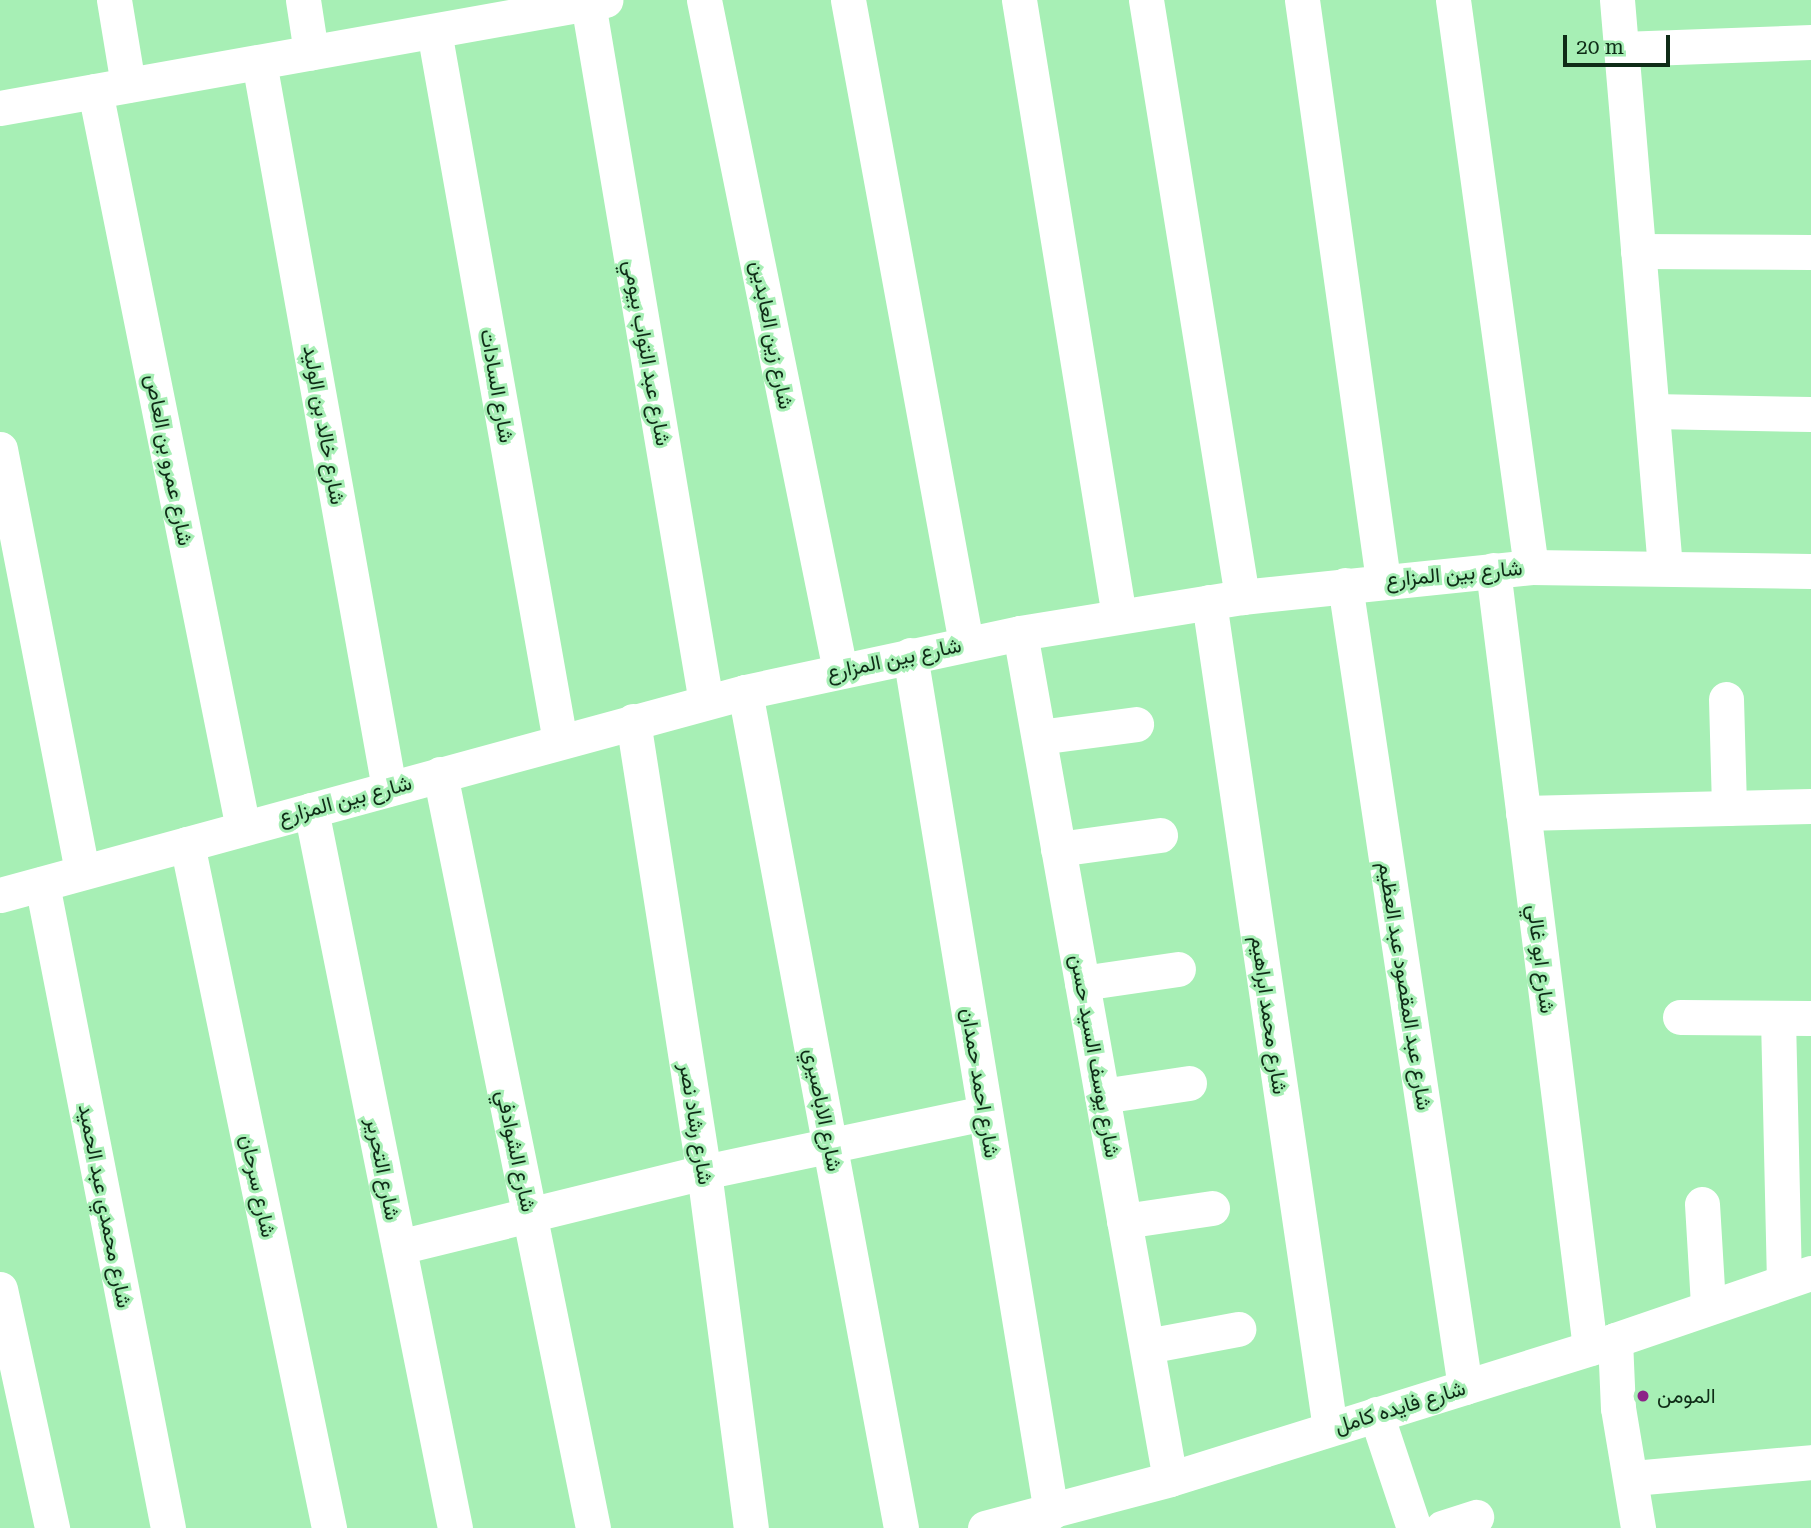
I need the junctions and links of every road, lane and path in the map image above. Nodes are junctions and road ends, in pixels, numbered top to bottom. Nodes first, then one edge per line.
1 (114, 0) edge
2 (303, 0) edge
3 (704, 0) edge
4 (848, 0) edge
5 (1019, 0) edge
6 (1146, 0) edge
7 (1302, 0) edge
8 (1453, 0) edge
9 (1617, 0) edge
10 (596, 1) edge
11 (483, 11) edge
12 (434, 31) junction
13 (1811, 42) edge
14 (1621, 50) junction
15 (311, 52) junction
16 (259, 62) junction
17 (111, 88) junction
18 (0, 108) edge
19 (1638, 251) junction
20 (1811, 253) edge
21 (1652, 411) junction
22 (1811, 414) edge
23 (0, 449) edge
24 (1531, 567) junction
25 (1665, 568) junction
26 (1493, 570) junction
27 (1811, 571) edge
28 (1383, 580) junction
29 (1345, 584) junction
30 (1226, 600) junction
31 (1119, 616) junction
32 (1020, 633) junction
33 (967, 643) junction
34 (910, 655) junction
35 (840, 670) junction
36 (744, 692) junction
37 (1726, 699) dead end
38 (706, 702) junction
39 (633, 721) junction
40 (1136, 724) dead end
41 (1039, 737) junction
42 (560, 741) junction
43 (440, 774) junction
44 (389, 788) junction
45 (1811, 806) edge
46 (1729, 808) junction
47 (311, 810) junction
48 (1523, 813) junction
49 (243, 828) junction
50 (1160, 835) dead end
51 (187, 844) junction
52 (1059, 849) junction
53 (82, 872) junction
54 (42, 884) junction
55 (0, 895) edge
56 (1178, 969) dead end
57 (1082, 983) junction
58 (1680, 1017) dead end
59 (1795, 1018) edge
60 (1189, 1083) dead end
61 (1102, 1096) junction
62 (985, 1113) junction
63 (830, 1148) junction
64 (704, 1172) junction
65 (1702, 1204) dead end
66 (1212, 1208) dead end
67 (530, 1217) junction
68 (1124, 1221) junction
69 (399, 1247) junction
70 (1798, 1277) edge
71 (0, 1289) edge
72 (1708, 1306) junction
73 (1238, 1329) dead end
74 (1603, 1344) junction
75 (1147, 1346) junction
76 (1465, 1387) junction
77 (1376, 1414) junction
78 (1329, 1428) junction
79 (1811, 1462) edge
80 (1633, 1478) junction
81 (1170, 1479) junction
82 (1051, 1512) junction
83 (1104, 1514) edge
84 (1476, 1517) dead end
85 (1418, 1527) edge
86 (52, 1528) edge
87 (168, 1528) edge
88 (329, 1528) edge
89 (455, 1528) edge
90 (593, 1528) edge
91 (751, 1528) edge
92 (901, 1528) edge
93 (985, 1528) edge
94 (1638, 1528) edge

1 - 17 street, شارع عمرو بن العاص
2 - 15 street
3 - 35 street, شارع زين العابدين
4 - 33 street
5 - 31 street
6 - 30 street, شارع محمد ابراهيم
7 - 28 street
8 - 24 street
9 - 14 street
10 - 11 street
10 - 38 street, شارع عبد التواب بيومي
11 - 12 street
12 - 15 street
12 - 42 street, شارع السادات
13 - 14 street
14 - 19 street
15 - 16 street
16 - 17 street
16 - 44 street, شارع خالد بن الوليد
17 - 18 street
17 - 49 street, شارع عمرو بن العاص
19 - 20 street
19 - 21 street
21 - 22 street
21 - 25 street
23 - 53 street
24 - 25 street, شارع بين المزارع
24 - 26 street, شارع بين المزارع
25 - 27 street, شارع بين المزارع
26 - 28 street, شارع بين المزارع
26 - 48 street, شارع ابو غالي
28 - 29 street, شارع بين المزارع
29 - 30 street, شارع بين المزارع
29 - 76 street, شارع عبد المقصود عبد العظيم
30 - 31 street, شارع بين المزارع
30 - 78 street, شارع محمد ابراهيم
31 - 32 street, شارع بين المزارع
32 - 33 street, شارع بين المزارع
32 - 41 street, شارع يوسف السيد حسن
33 - 34 street, شارع بين المزارع
34 - 35 street, شارع بين المزارع
34 - 62 street, شارع احمد حمدان
35 - 36 street, شارع بين المزارع
36 - 38 street, شارع بين المزارع
36 - 63 street, شارع الاباصيري
37 - 46 street
38 - 39 street, شارع بين المزارع
39 - 42 street, شارع بين المزارع
39 - 64 street, شارع رشاد نصر
40 - 41 street
41 - 52 street, شارع يوسف السيد حسن
42 - 43 street, شارع بين المزارع
43 - 44 street, شارع بين المزارع
43 - 67 street, شارع الشوادفي
44 - 47 street, شارع بين المزارع
45 - 46 street
46 - 48 street
47 - 49 street, شارع بين المزارع
47 - 69 street, شارع التحرير
48 - 74 street, شارع ابو غالي
49 - 51 street, شارع بين المزارع
50 - 52 street
51 - 53 street, شارع بين المزارع
51 - 88 street, شارع سرحان
52 - 57 street, شارع يوسف السيد حسن
53 - 54 street, شارع بين المزارع
54 - 55 street, شارع بين المزارع
54 - 87 street, شارع محمدي عبد الحميد
56 - 57 street
57 - 61 street, شارع يوسف السيد حسن
58 - 59 street
59 - 70 street
60 - 61 street
61 - 68 street, شارع يوسف السيد حسن
62 - 63 street
62 - 82 street, شارع احمد حمدان
63 - 64 street
63 - 92 street, شارع الاباصيري
64 - 67 street
64 - 91 street, شارع رشاد نصر
65 - 72 street
66 - 68 street
67 - 69 street
67 - 90 street, شارع الشوادفي
68 - 75 street, شارع يوسف السيد حسن
69 - 89 street, شارع التحرير
70 - 72 street, شارع فايده كامل
71 - 86 street
72 - 74 street, شارع فايده كامل
73 - 75 street
74 - 76 street, شارع فايده كامل
74 - 80 street, شارع ابو غالي
75 - 81 street, شارع يوسف السيد حسن
76 - 77 street, شارع فايده كامل
77 - 78 street, شارع فايده كامل
77 - 85 street
78 - 81 street, شارع فايده كامل
79 - 80 street
80 - 94 street, شارع ابو غالي
81 - 83 street, شارع فايده كامل
82 - 83 street, شارع فايده كامل
82 - 93 street, شارع فايده كامل
84 - 85 street

